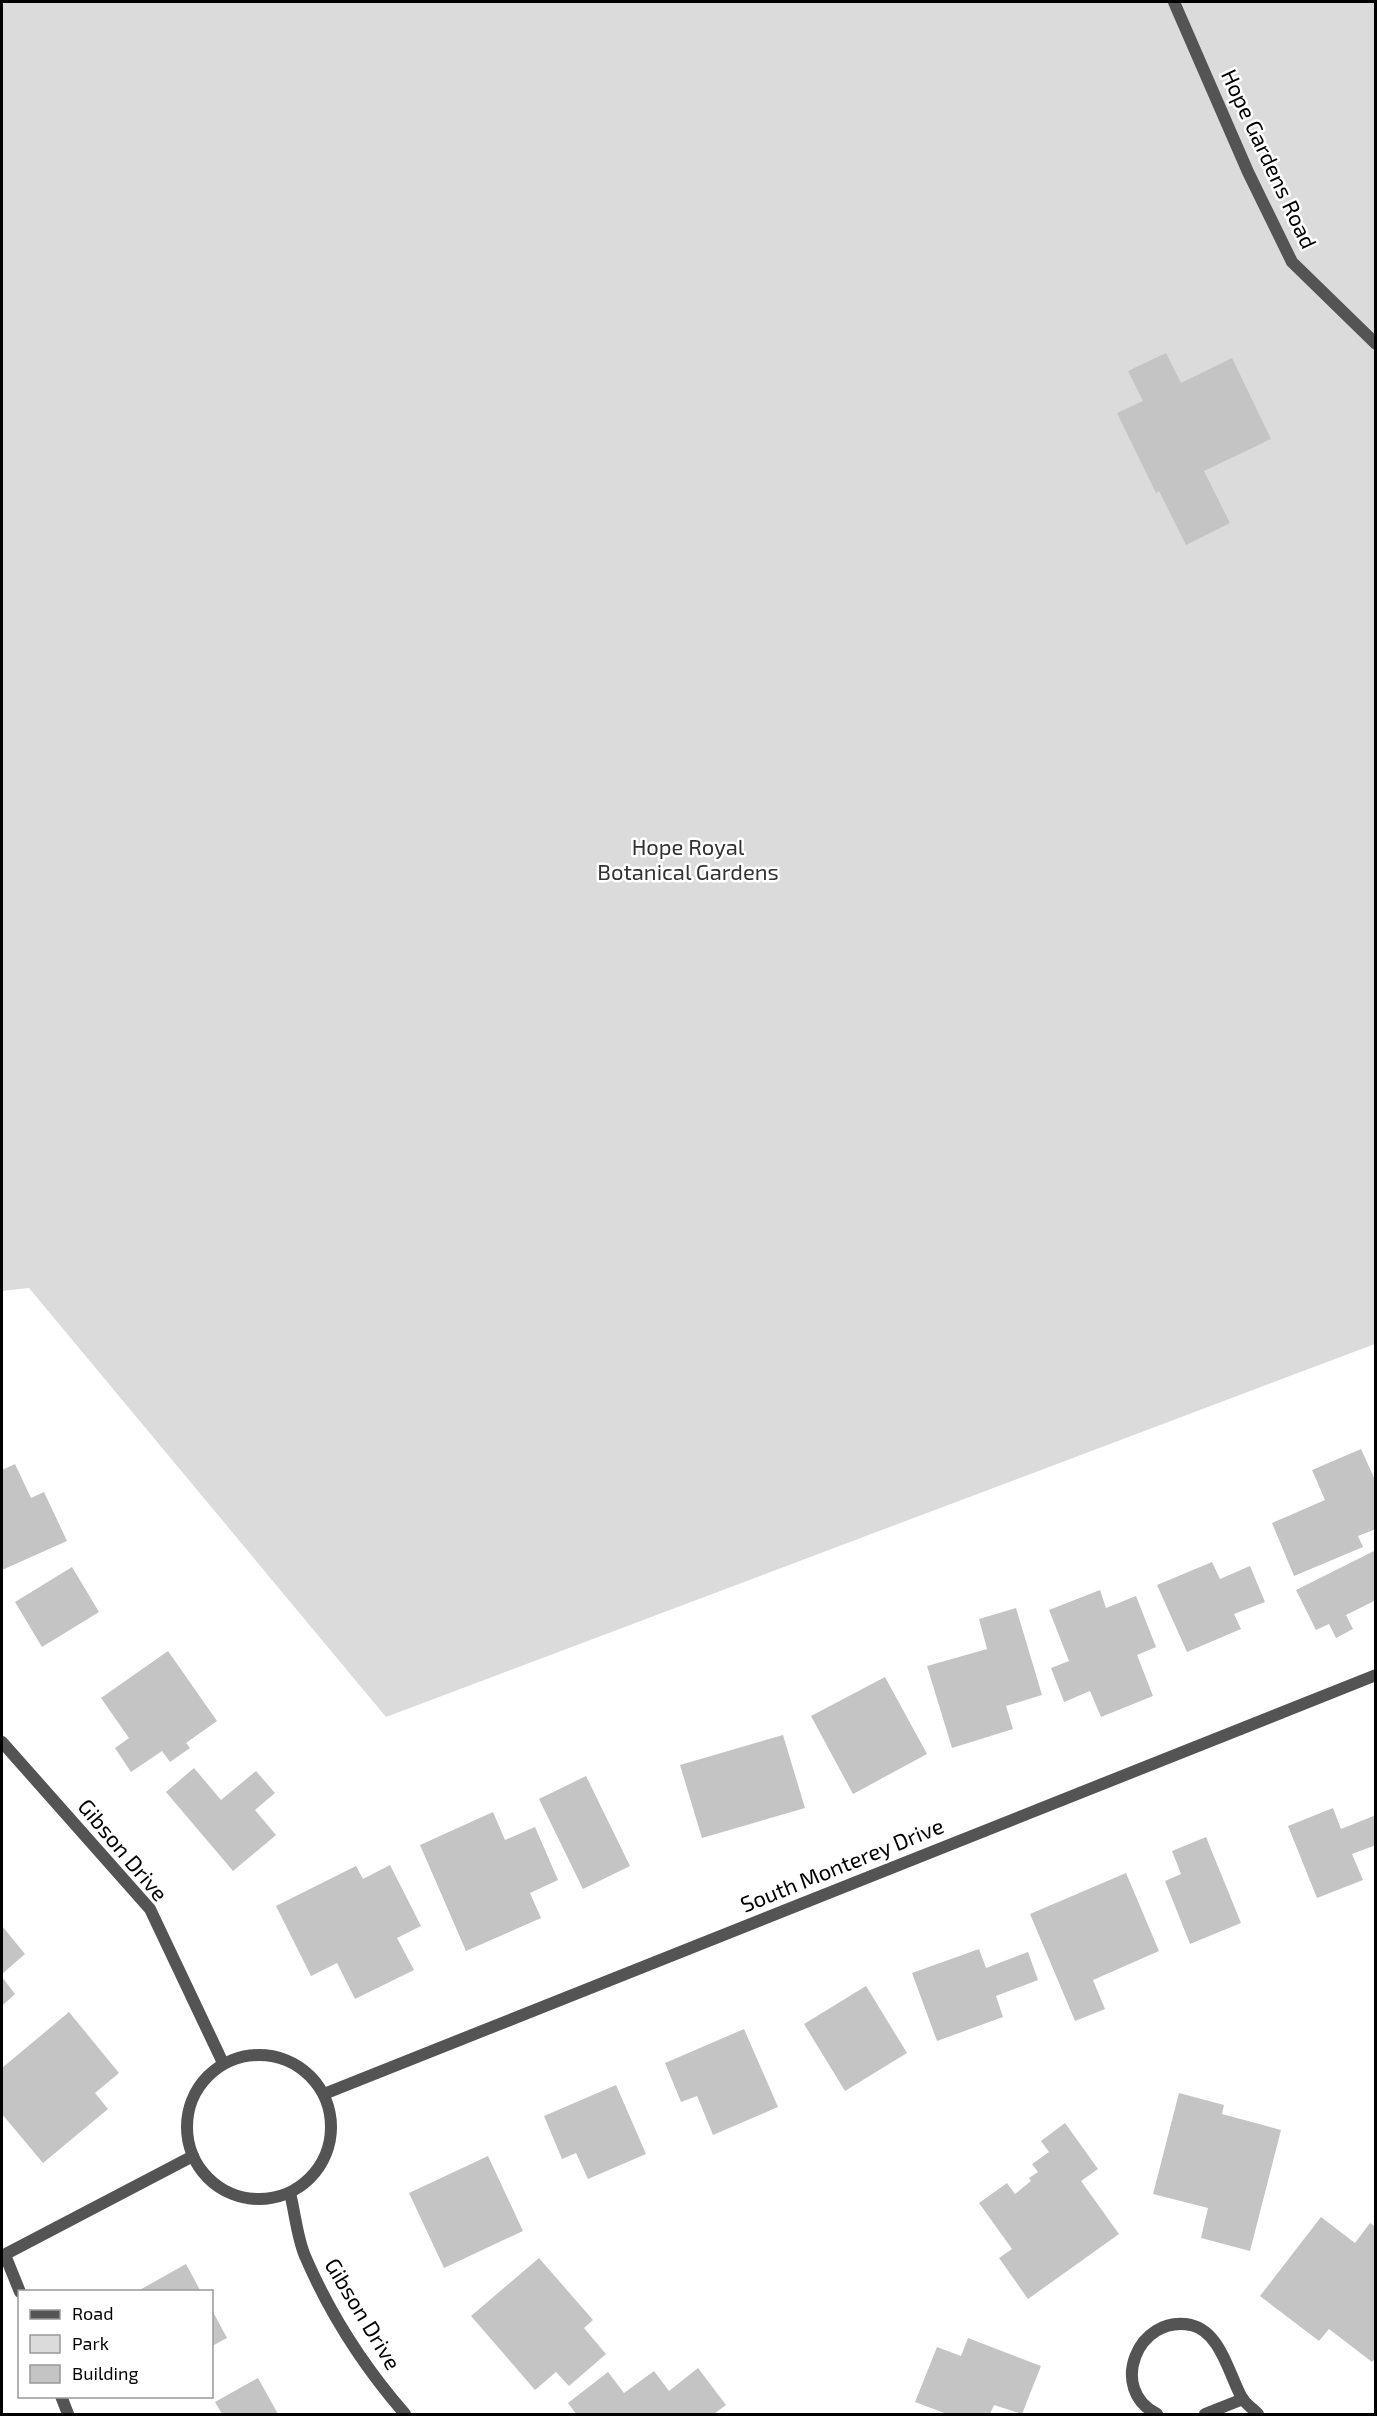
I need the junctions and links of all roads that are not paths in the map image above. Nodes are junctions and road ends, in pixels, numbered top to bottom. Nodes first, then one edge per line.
1 (1174, 2) edge
2 (1376, 344) edge
3 (1376, 1675) edge
4 (2, 1742) edge
5 (223, 2063) junction
6 (324, 2094) junction
7 (193, 2156) junction
8 (290, 2193) junction
9 (3, 2256) edge
10 (19, 2290) edge
11 (61, 2398) edge
12 (1243, 2399) junction
13 (68, 2415) edge
14 (405, 2415) edge
15 (1157, 2415) edge
16 (1205, 2415) edge
17 (1258, 2415) edge

1 - 2 street, Hope Gardens Road
3 - 6 street, South Monterey Drive
4 - 5 street, Gibson Drive
5 - 6 street
5 - 7 street
6 - 8 street
7 - 8 street
7 - 9 street
8 - 14 street, Gibson Drive
9 - 10 street
11 - 13 street
12 - 15 street
12 - 16 street
12 - 17 street

